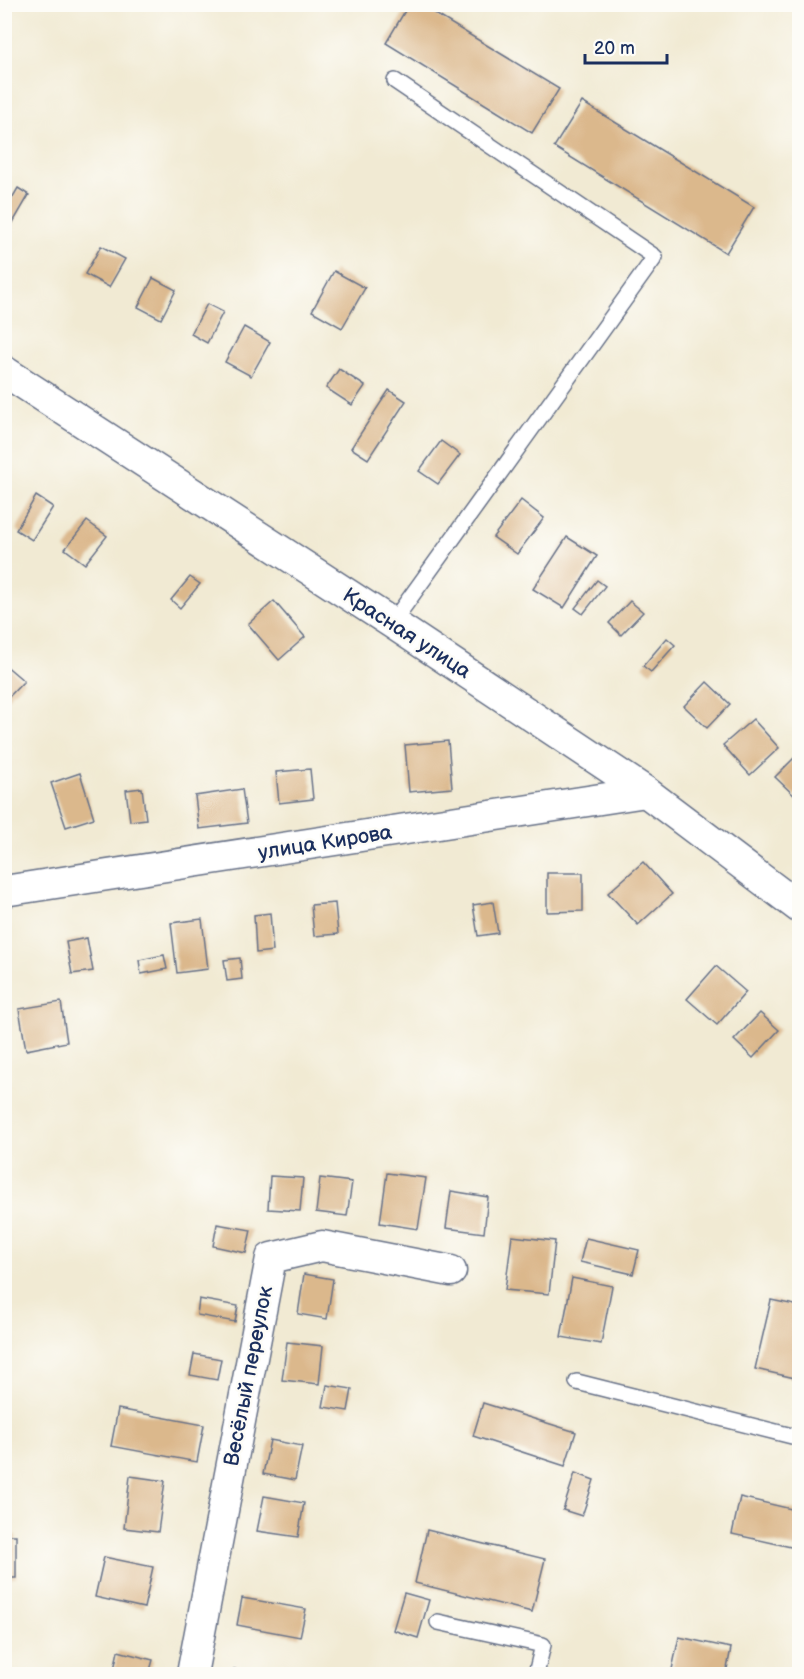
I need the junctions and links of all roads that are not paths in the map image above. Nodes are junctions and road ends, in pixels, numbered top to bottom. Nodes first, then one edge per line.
1 (395, 81) dead end
2 (4, 371) edge
3 (392, 623) junction
4 (646, 792) junction
5 (4, 891) edge
6 (800, 908) edge
7 (451, 1271) dead end
8 (577, 1382) dead end
9 (800, 1438) edge
10 (438, 1622) dead end
11 (192, 1674) edge
12 (536, 1674) edge

1 - 3 lane
2 - 3 street, Красная улица
3 - 4 street, Красная улица
4 - 5 street, улица Кирова
4 - 6 street, Красная улица
7 - 11 street, Весёлый переулок
8 - 9 lane
10 - 12 lane

